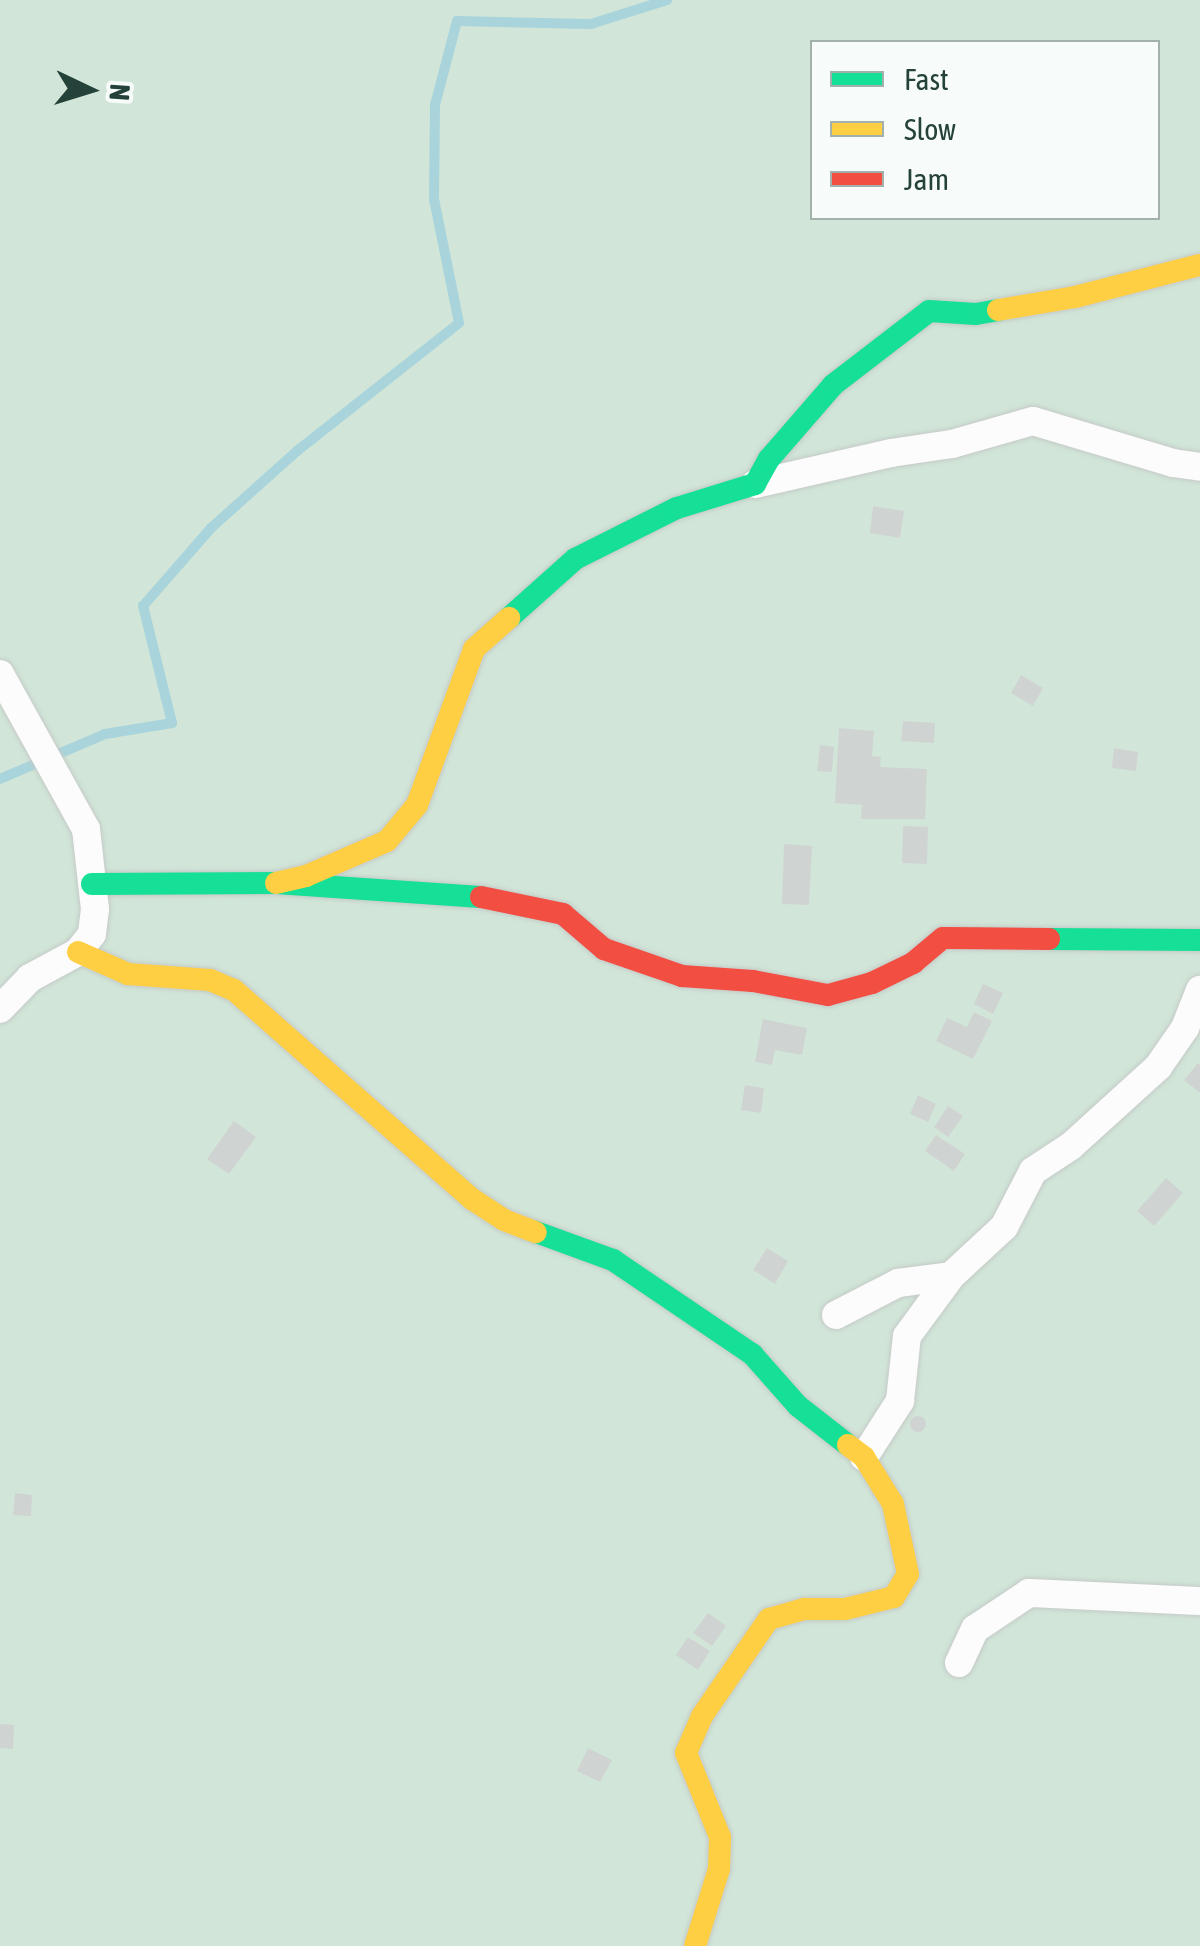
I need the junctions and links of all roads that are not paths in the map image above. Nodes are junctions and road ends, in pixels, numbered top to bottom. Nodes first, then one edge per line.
1 (1200, 264) edge
2 (1200, 467) edge
3 (755, 484) junction
4 (0, 674) edge
5 (276, 882) junction
6 (92, 884) junction
7 (1200, 940) edge
8 (78, 952) junction
9 (1200, 990) edge
10 (0, 1010) edge
11 (951, 1276) junction
12 (836, 1315) dead end
13 (864, 1457) junction
14 (1200, 1601) edge
15 (959, 1663) dead end
16 (695, 1946) edge

1 - 3 street
2 - 3 street
3 - 5 street
4 - 6 street
5 - 6 street
5 - 7 street
6 - 8 street
8 - 10 street
8 - 13 street
9 - 11 street
11 - 12 street
11 - 13 street
13 - 16 street
14 - 15 street

